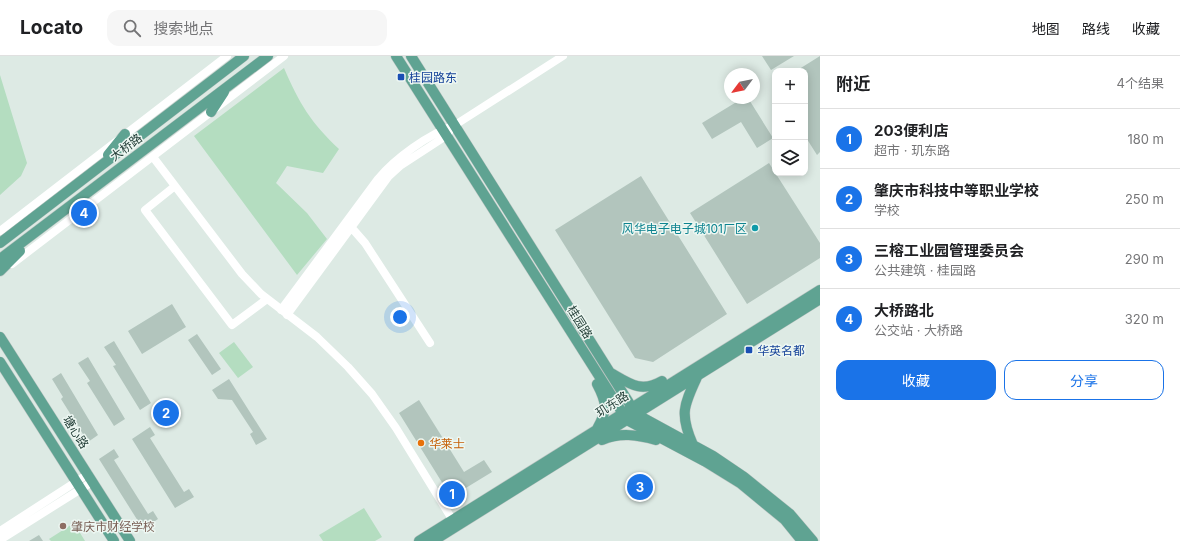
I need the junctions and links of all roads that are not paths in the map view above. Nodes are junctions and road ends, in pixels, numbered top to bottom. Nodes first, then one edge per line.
1 (227, 56) edge
2 (244, 56) edge
3 (268, 56) edge
4 (284, 56) edge
5 (396, 56) edge
6 (411, 56) edge
7 (563, 56) edge
8 (228, 86) junction
9 (211, 112) junction
10 (454, 125) junction
11 (444, 133) junction
12 (125, 134) junction
13 (153, 157) junction
14 (99, 167) junction
15 (175, 186) junction
16 (44, 226) junction
17 (351, 227) junction
18 (0, 230) edge
19 (0, 243) edge
20 (0, 259) edge
21 (0, 272) edge
22 (820, 290) edge
23 (267, 299) junction
24 (820, 299) edge
25 (284, 313) junction
26 (0, 337) edge
27 (430, 343) dead end
28 (588, 360) junction
29 (0, 362) edge
30 (609, 372) junction
31 (694, 373) junction
32 (629, 413) junction
33 (596, 430) junction
34 (672, 444) junction
35 (587, 445) junction
36 (693, 445) junction
37 (90, 478) junction
38 (79, 485) junction
39 (455, 523) junction
40 (0, 530) edge
41 (0, 540) edge
42 (114, 541) edge
43 (130, 541) edge
44 (419, 541) edge
45 (433, 541) edge
46 (802, 541) edge
47 (813, 541) edge

1 - 12 street
2 - 14 main road, 大桥路
3 - 8 main road, 大桥路
4 - 9 street
5 - 11 main road, 桂园路
6 - 10 main road, 桂园路
7 - 10 street
8 - 9 main road
8 - 16 main road, 大桥路
9 - 13 street
10 - 11 street
10 - 30 main road, 桂园路
11 - 17 street
11 - 25 street
11 - 28 main road, 桂园路
12 - 14 main road
12 - 18 street
13 - 15 street
13 - 21 street
14 - 19 main road, 大桥路
15 - 23 street
15 - 23 street
16 - 20 main road, 大桥路
16 - 21 main road
17 - 25 street
17 - 27 street
22 - 31 main road, 玑东路
23 - 25 street
24 - 31 main road, 玑东路
25 - 39 street
26 - 37 main road, 塘心路
28 - 32 main road, 桂园路
28 - 33 main road
29 - 38 main road
30 - 31 main road
30 - 32 main road, 桂园路
31 - 32 main road, 玑东路
31 - 36 main road
32 - 33 main road, 玑东路
32 - 34 main road, 桂园路
32 - 35 main road, 玑东路
32 - 36 main road
33 - 39 main road, 玑东路
34 - 35 main road
34 - 46 main road, 桂园路
35 - 39 main road, 玑东路
36 - 47 main road
37 - 38 street
37 - 43 main road, 塘心路
38 - 40 street
38 - 41 street
38 - 42 main road
39 - 44 main road, 玑东路
39 - 45 main road, 玑东路

